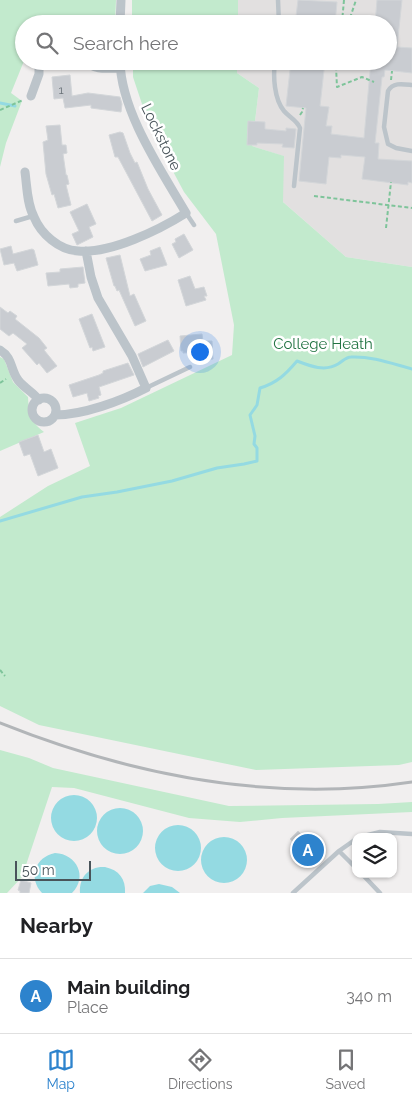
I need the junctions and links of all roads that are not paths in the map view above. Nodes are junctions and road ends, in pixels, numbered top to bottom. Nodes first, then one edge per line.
1 (121, 0) edge
2 (278, 0) edge
3 (120, 15) edge
4 (279, 15) edge
5 (39, 70) edge
6 (121, 70) edge
7 (274, 70) edge
8 (412, 85) edge
9 (31, 96) dead end
10 (412, 151) edge
11 (25, 172) dead end
12 (294, 186) dead end
13 (186, 213) junction
14 (33, 216) junction
15 (16, 221) dead end
16 (194, 224) dead end
17 (86, 251) junction
18 (0, 350) edge
19 (190, 367) dead end
20 (146, 388) junction
21 (38, 400) junction
22 (55, 415) junction
23 (376, 833) edge
24 (396, 833) edge
25 (397, 833) edge
26 (412, 834) edge
27 (352, 842) edge
28 (339, 851) junction
29 (352, 864) edge
30 (366, 878) edge
31 (293, 893) edge
32 (380, 893) edge

1 - 3 street
2 - 4 lane
5 - 9 street
6 - 13 street, Lockstone
7 - 12 lane
8 - 10 lane
11 - 14 street
13 - 16 lane, Lockstone
13 - 17 street
14 - 15 lane
14 - 17 street
17 - 20 street
18 - 21 street
19 - 20 lane
20 - 22 street
21 - 22 street
21 - 22 street
23 - 24 lane
25 - 26 lane
27 - 28 lane
28 - 29 lane
28 - 31 lane
30 - 32 lane

